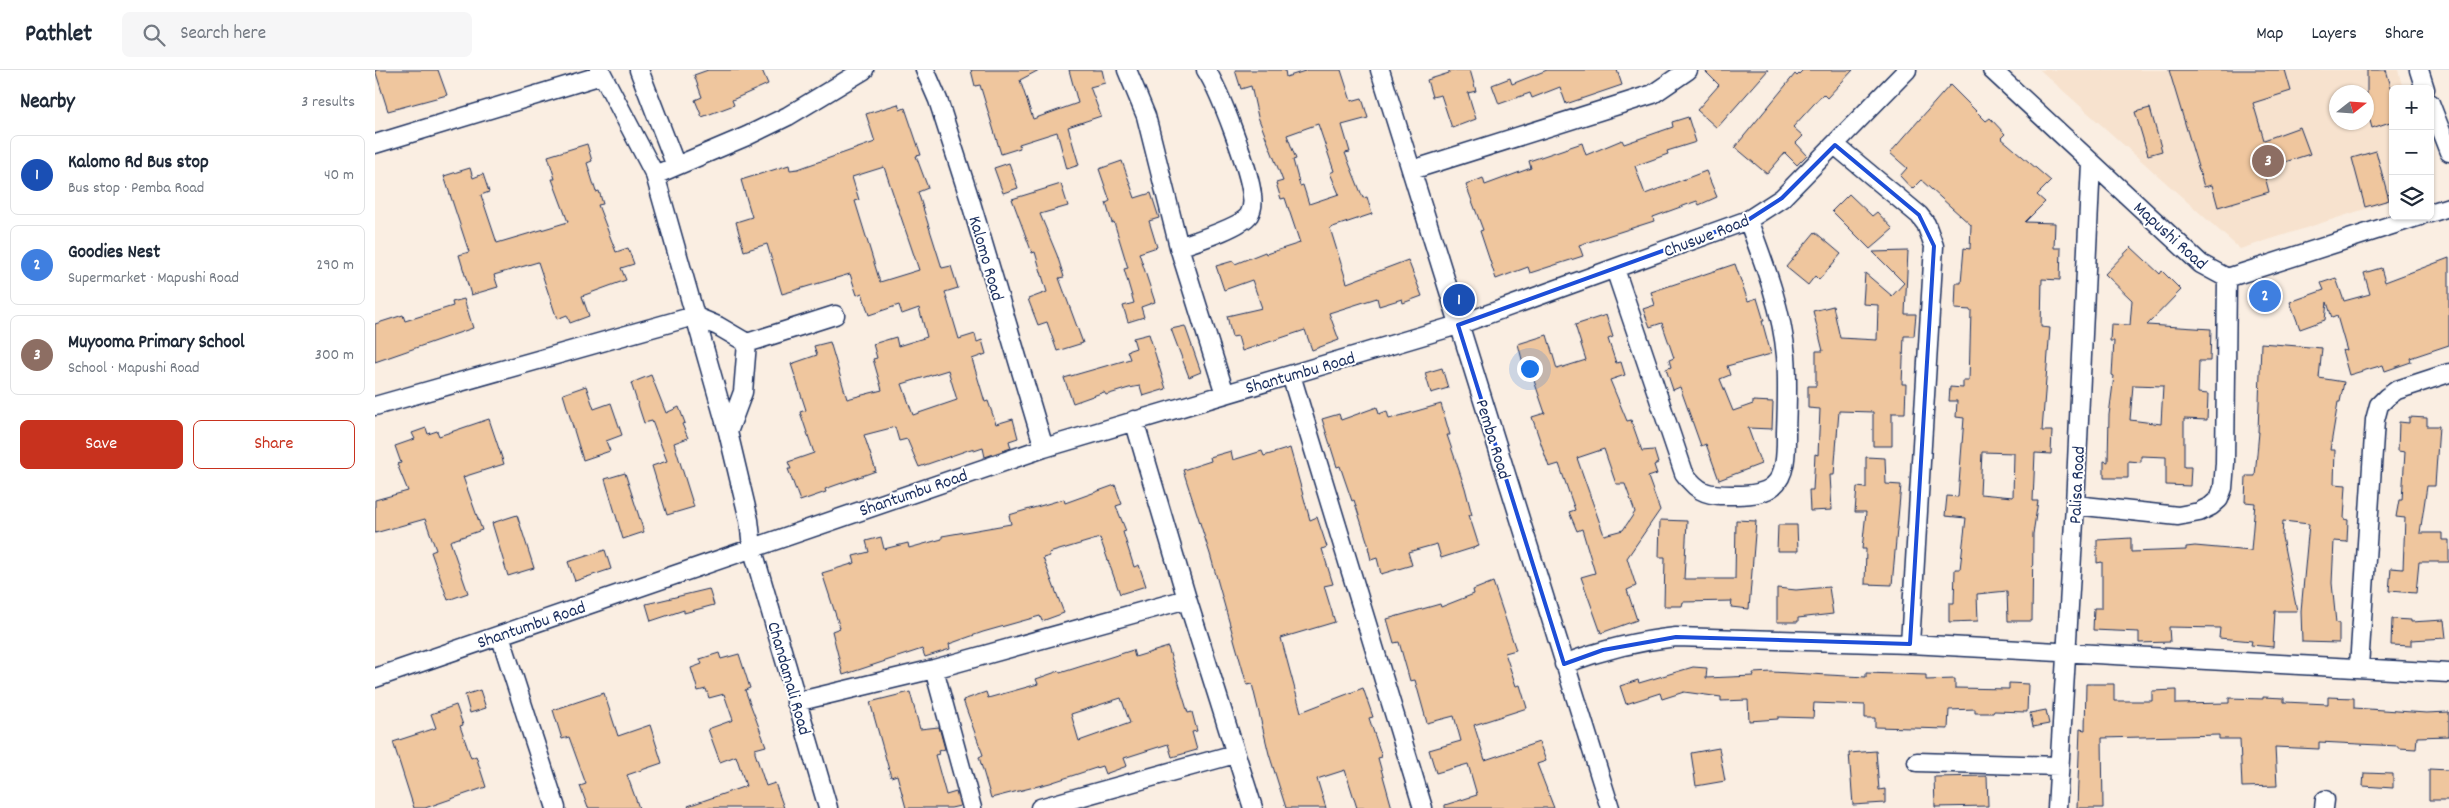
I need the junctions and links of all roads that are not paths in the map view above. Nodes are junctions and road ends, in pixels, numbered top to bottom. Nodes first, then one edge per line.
1 (639, 70) edge
2 (863, 70) edge
3 (925, 70) edge
4 (1127, 70) edge
5 (1206, 70) edge
6 (1380, 70) edge
7 (1688, 70) edge
8 (1907, 70) edge
9 (1992, 70) edge
10 (2419, 70) edge
11 (601, 73) edge
12 (2424, 85) edge
13 (2434, 113) edge
14 (375, 144) edge
15 (1835, 145) junction
16 (2449, 152) edge
17 (2091, 163) junction
18 (676, 166) junction
19 (1412, 170) junction
20 (655, 175) junction
21 (2449, 207) edge
22 (2434, 212) edge
23 (1748, 220) junction
24 (2408, 220) edge
25 (1179, 247) junction
26 (1615, 269) junction
27 (2227, 278) junction
28 (835, 315) dead end
29 (694, 316) junction
30 (1458, 325) junction
31 (747, 343) junction
32 (2449, 373) edge
33 (1291, 375) junction
34 (1225, 394) junction
35 (375, 406) edge
36 (1134, 420) junction
37 (728, 432) junction
38 (1044, 448) junction
39 (2075, 505) junction
40 (752, 547) junction
41 (1187, 598) junction
42 (500, 635) junction
43 (1910, 644) junction
44 (2065, 653) junction
45 (1564, 664) junction
46 (2359, 668) junction
47 (934, 669) junction
48 (2449, 673) edge
49 (375, 678) edge
50 (796, 702) junction
51 (1235, 754) junction
52 (1917, 762) dead end
53 (2059, 766) junction
54 (555, 808) edge
55 (828, 808) edge
56 (972, 808) edge
57 (1041, 808) edge
58 (1253, 808) edge
59 (1423, 808) edge
60 (1610, 808) edge
61 (2057, 808) edge

1 - 18 street
2 - 18 street
3 - 38 street, Kalomo Road
4 - 25 street
5 - 25 street
6 - 19 street, Pemba Road
7 - 19 street
8 - 15 street, Chuswe Road
9 - 17 street, Mapushi Road
10 - 12 street
11 - 14 street
11 - 20 street, Chandamali Road
13 - 16 street
15 - 23 street, Chuswe Road
15 - 43 street
17 - 27 street, Mapushi Road
17 - 39 street, Palisa Road
18 - 20 street
19 - 30 street, Pemba Road
20 - 29 street, Chandamali Road
21 - 22 street
23 - 26 street, Chuswe Road
23 - 26 street
24 - 27 street, Mapushi Road
25 - 34 street
26 - 30 street, Chuswe Road
27 - 39 street
28 - 31 street
29 - 31 street
29 - 35 street
29 - 37 street, Chandamali Road
30 - 33 street, Shantumbu Road
30 - 45 street, Pemba Road
31 - 37 street
32 - 46 street
33 - 34 street, Shantumbu Road
33 - 59 street
34 - 36 street, Shantumbu Road
36 - 38 street, Shantumbu Road
36 - 41 street
37 - 40 street, Chandamali Road
38 - 40 street, Shantumbu Road
39 - 44 street, Palisa Road
40 - 42 street, Shantumbu Road
40 - 50 street, Chandamali Road
41 - 47 street
41 - 51 street
42 - 49 street, Shantumbu Road
42 - 54 street
43 - 44 street
43 - 45 street
44 - 46 street
44 - 53 street, Palisa Road
45 - 60 street, Pemba Road
46 - 48 street
47 - 50 street
47 - 56 street
50 - 55 street, Chandamali Road
51 - 57 street
51 - 58 street
52 - 53 street
53 - 61 street, Palisa Road

